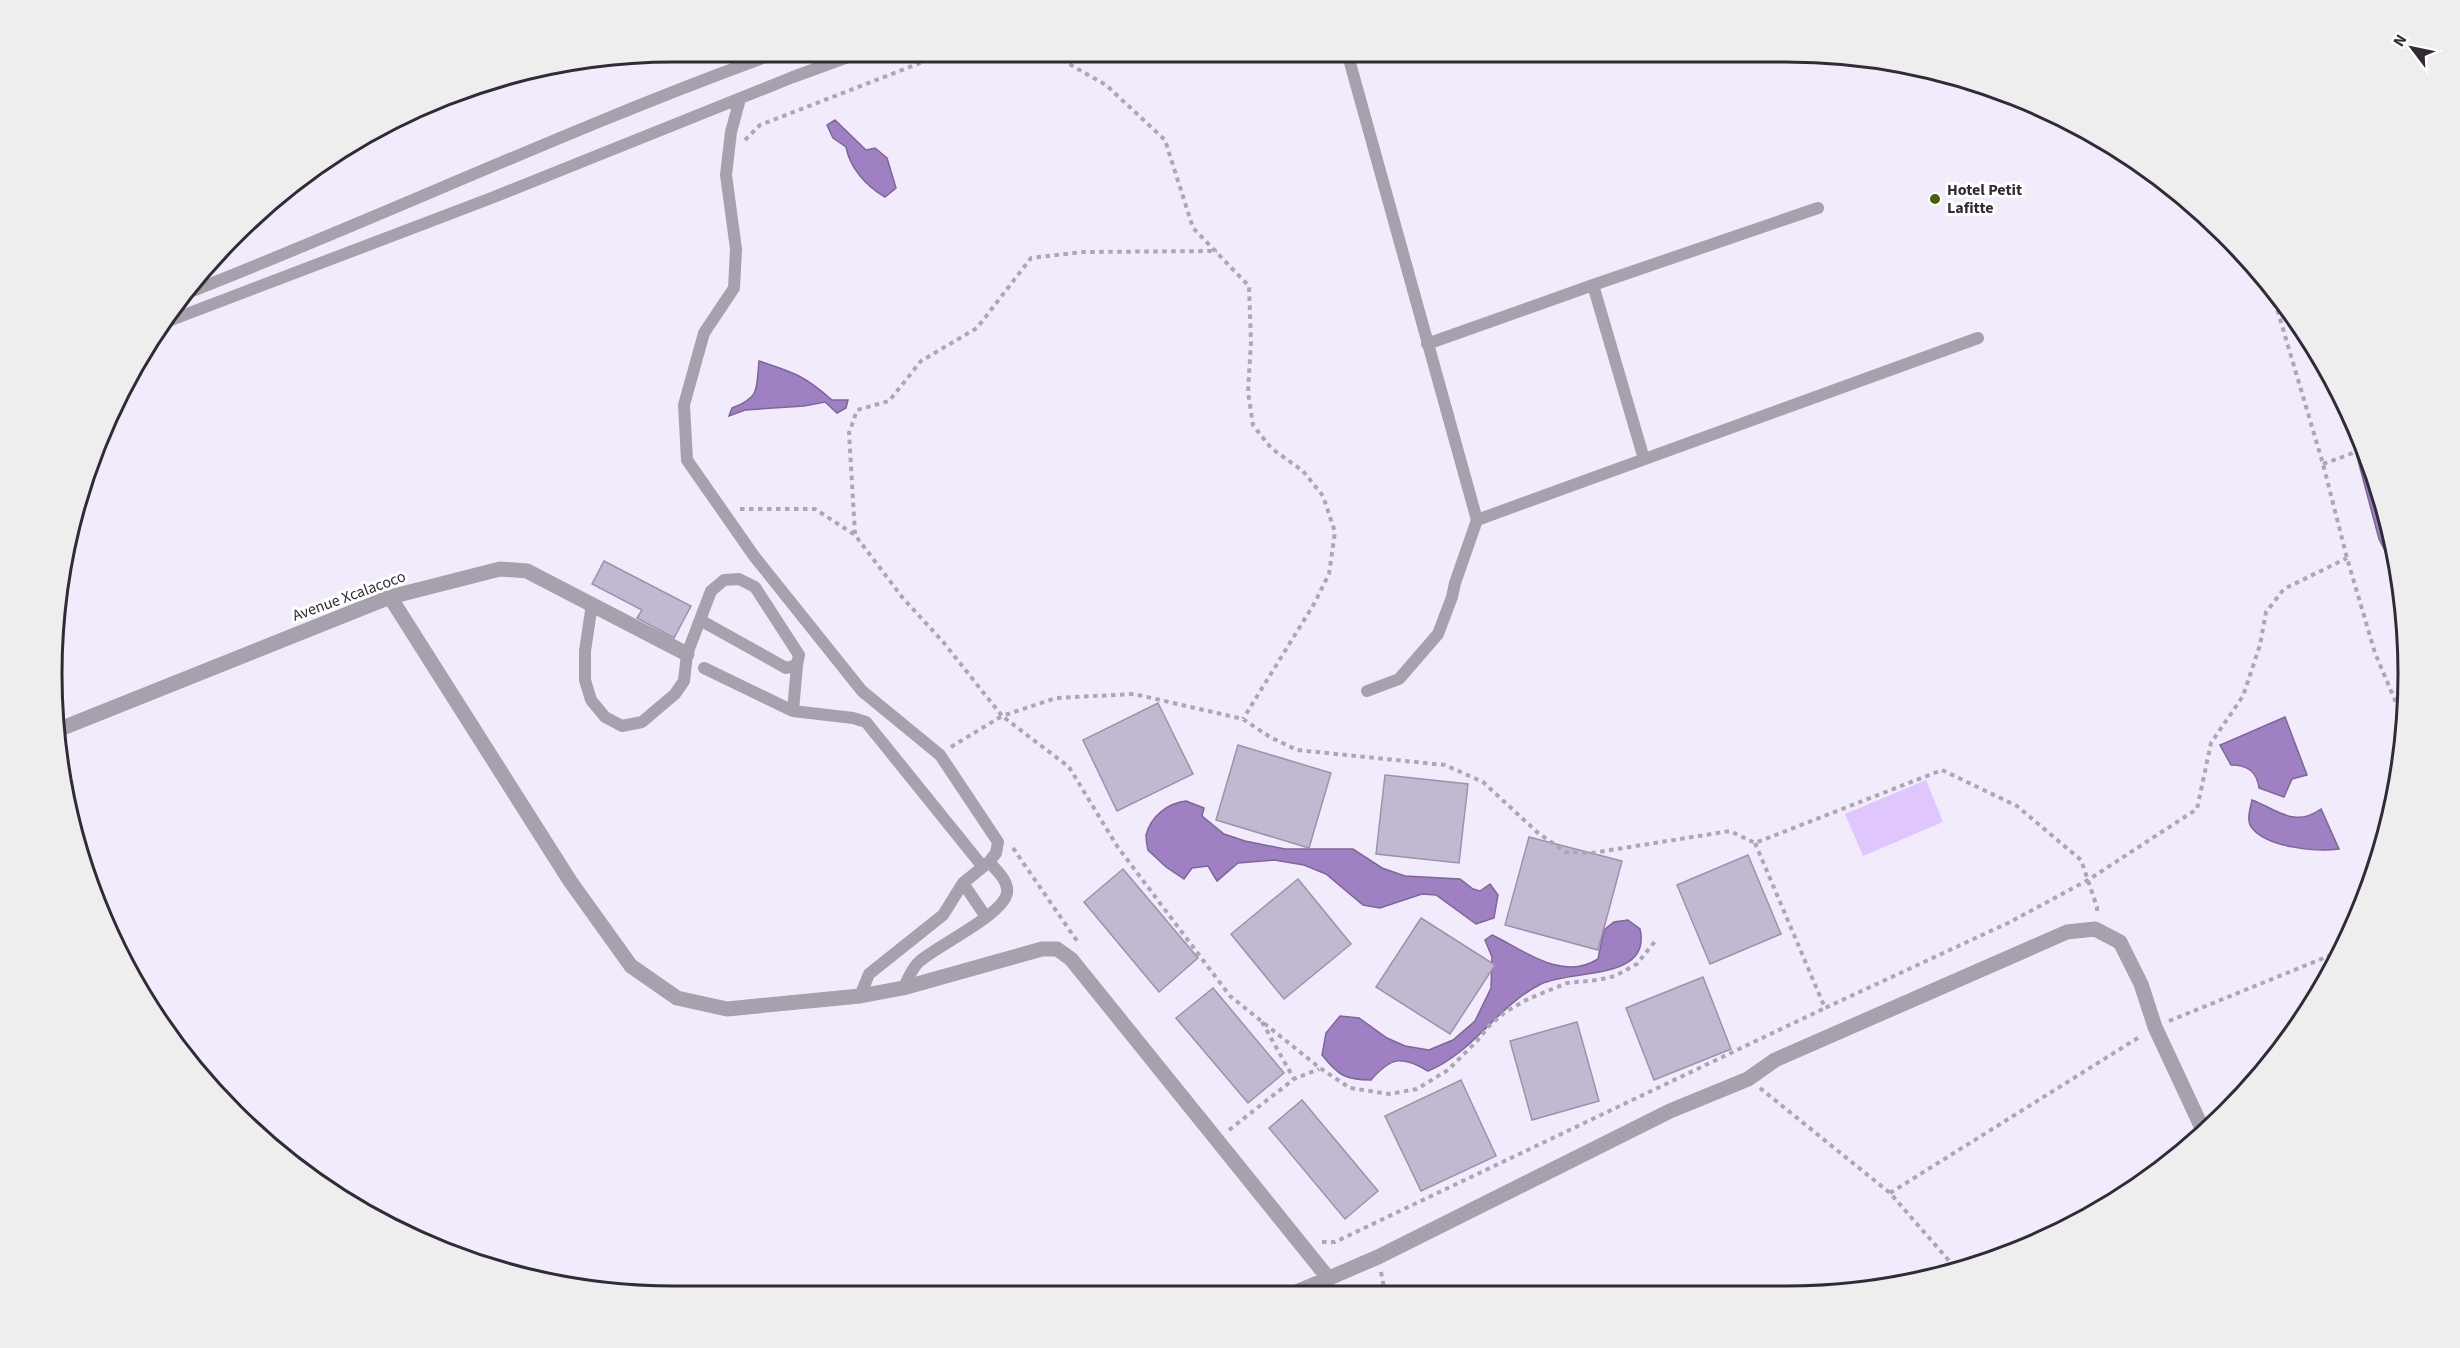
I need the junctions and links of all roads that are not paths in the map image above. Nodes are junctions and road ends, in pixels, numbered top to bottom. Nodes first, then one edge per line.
1 (754, 61) edge
2 (838, 61) edge
3 (1349, 61) edge
4 (740, 99) junction
5 (1818, 208) dead end
6 (1593, 285) junction
7 (198, 289) edge
8 (176, 318) edge
9 (1978, 338) dead end
10 (1427, 344) junction
11 (1644, 459) junction
12 (1477, 520) junction
13 (390, 597) junction
14 (592, 604) junction
15 (700, 620) junction
16 (687, 654) junction
17 (797, 665) junction
18 (704, 668) dead end
19 (1368, 691) dead end
20 (793, 711) junction
21 (64, 727) edge
22 (986, 864) junction
23 (963, 883) junction
24 (986, 917) junction
25 (903, 988) junction
26 (860, 996) junction
27 (2201, 1125) edge
28 (1329, 1279) junction
29 (1312, 1286) edge

1 - 7 lane
2 - 4 lane
3 - 10 lane
4 - 8 lane
4 - 22 lane
5 - 6 lane
6 - 10 lane
6 - 11 lane
9 - 11 lane
10 - 12 lane
11 - 12 lane
12 - 19 lane
13 - 14 street, Avenue Xcalacoco
13 - 21 street, Avenue Xcalacoco
13 - 26 street
14 - 16 street, Avenue Xcalacoco
14 - 16 lane
15 - 16 lane
15 - 17 lane
15 - 17 lane
17 - 20 lane
18 - 20 lane
20 - 22 lane
22 - 23 lane
22 - 24 lane
23 - 24 lane
23 - 26 lane
24 - 25 lane
25 - 26 street
25 - 28 street
27 - 28 street
28 - 29 street

